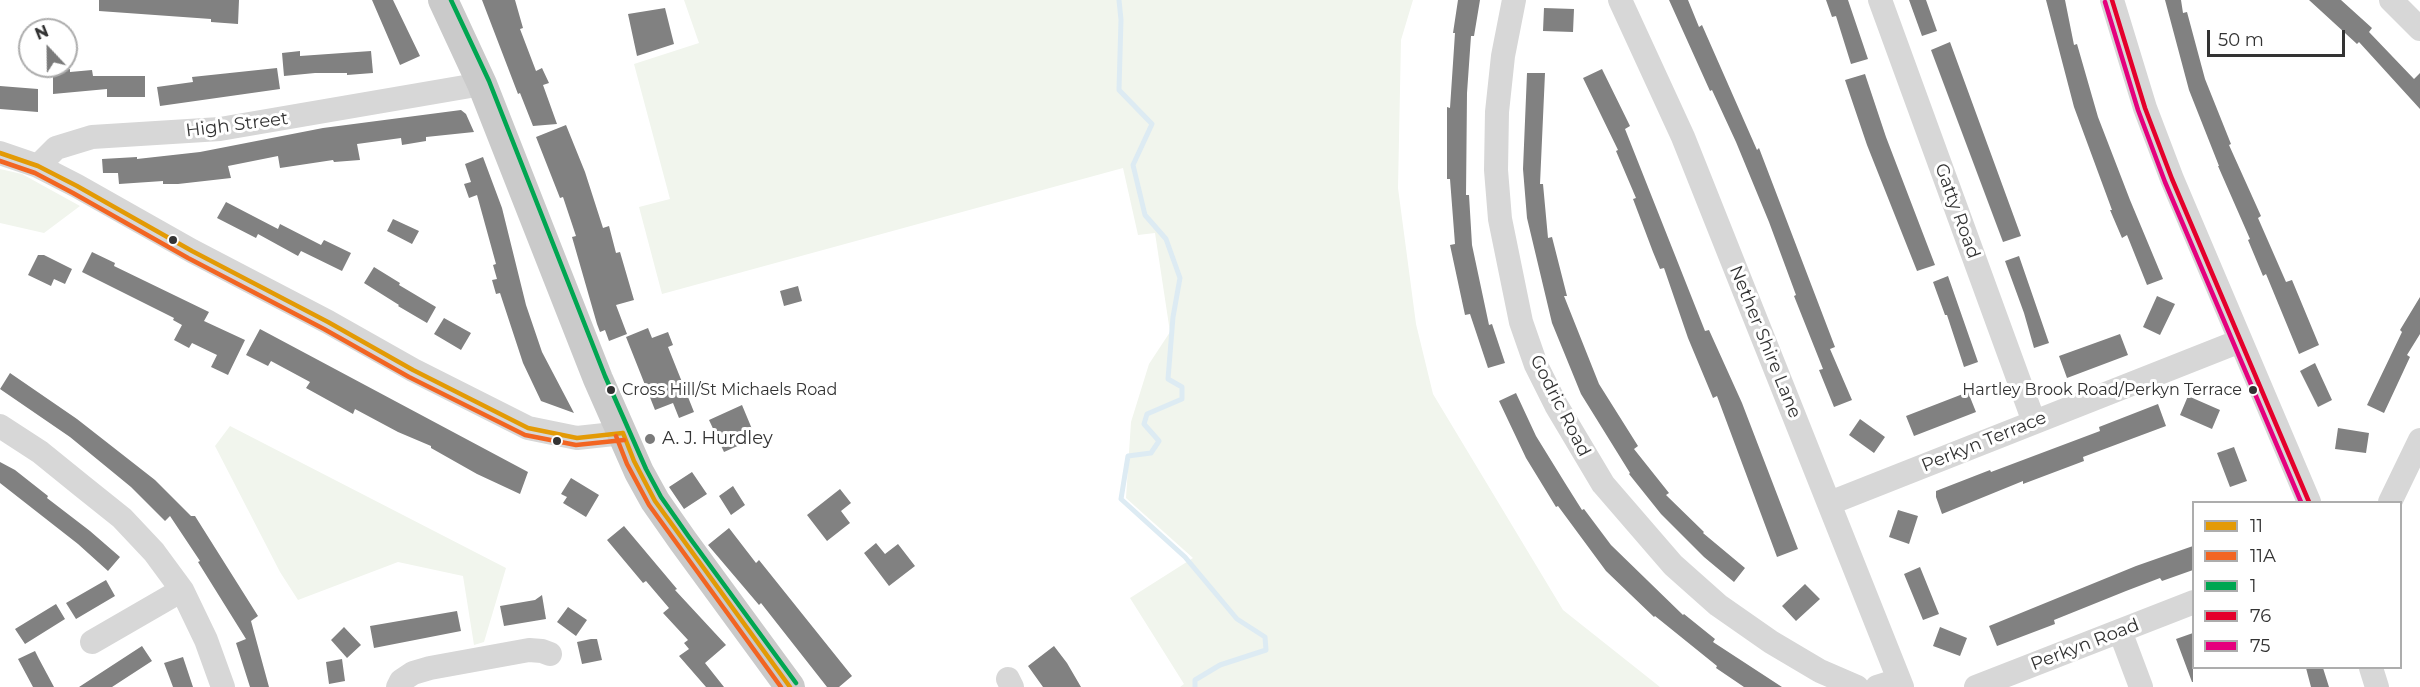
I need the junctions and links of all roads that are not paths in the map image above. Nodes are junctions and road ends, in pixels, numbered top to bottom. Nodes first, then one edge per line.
1 (443, 0) edge
2 (1514, 0) edge
3 (1620, 0) edge
4 (1880, 0) edge
5 (2112, 0) edge
6 (2391, 0) edge
7 (2420, 29) edge
8 (482, 84) junction
9 (0, 153) edge
10 (38, 166) junction
11 (2240, 341) junction
12 (2034, 422) junction
13 (0, 426) edge
14 (622, 433) junction
15 (2420, 440) edge
16 (2308, 501) edge
17 (2390, 501) edge
18 (1830, 503) junction
19 (182, 590) junction
20 (2192, 602) edge
21 (2120, 631) junction
22 (92, 642) dead end
23 (549, 654) dead end
24 (2371, 669) edge
25 (1892, 685) edge
26 (224, 687) edge
27 (398, 687) edge
28 (790, 687) edge
29 (1857, 687) edge
30 (1976, 687) edge
31 (2141, 687) edge
32 (2377, 687) edge

1 - 8 main road
2 - 29 street, Godric Road
3 - 18 street, Nether Shire Lane
4 - 12 street, Gatty Road
5 - 11 street
6 - 7 street
8 - 10 street, High Street
8 - 14 main road
9 - 10 street
10 - 14 street
11 - 12 street, Perkyn Terrace
11 - 16 street
12 - 18 street, Perkyn Terrace
13 - 19 street
14 - 28 main road
15 - 17 street
18 - 25 street, Nether Shire Lane
19 - 22 street
19 - 26 street
20 - 21 street, Perkyn Road
21 - 30 street, Perkyn Road
21 - 31 street
23 - 27 street
24 - 32 street

